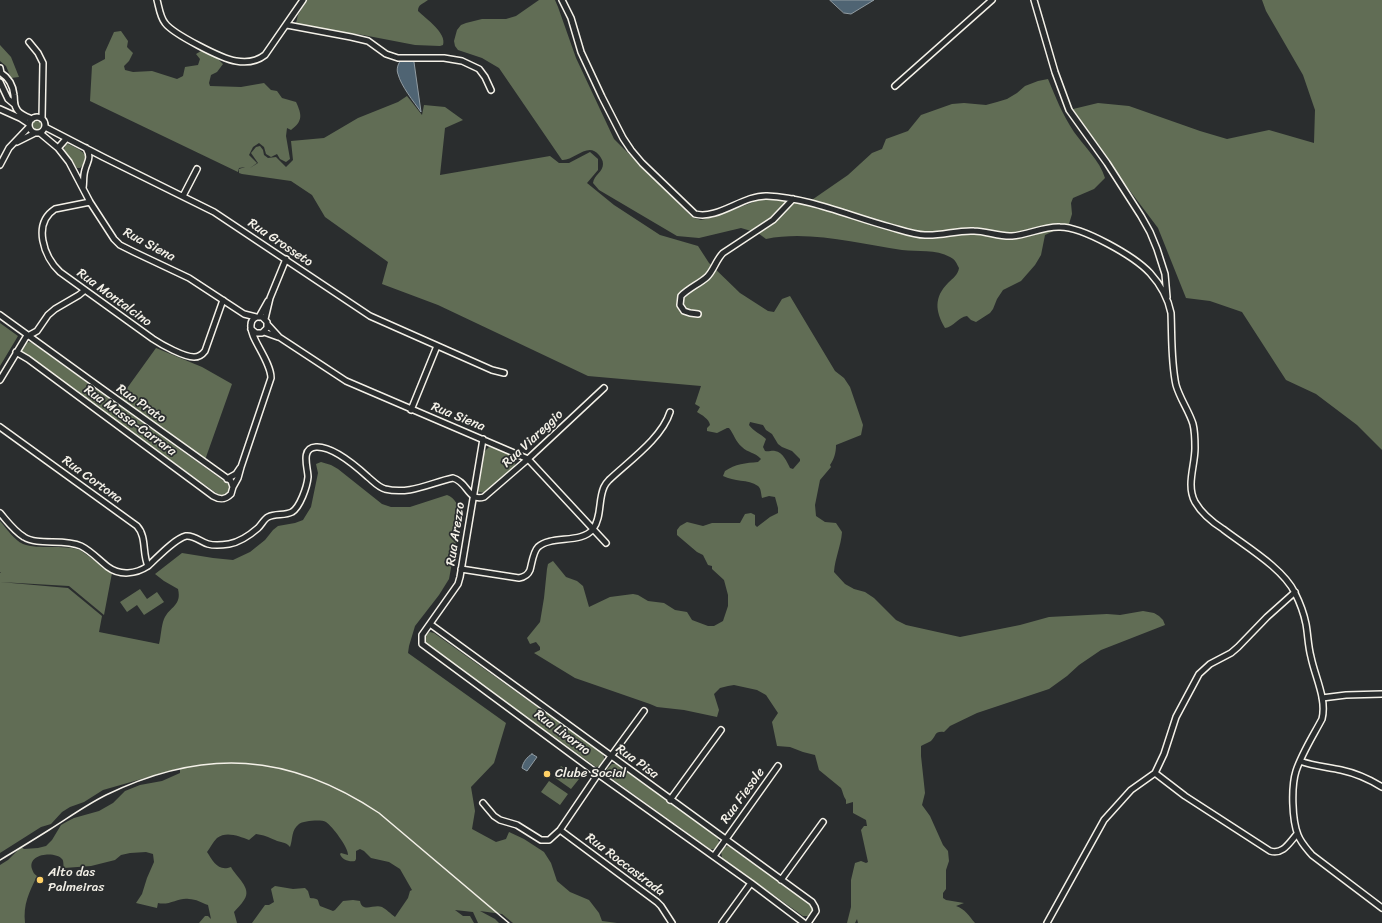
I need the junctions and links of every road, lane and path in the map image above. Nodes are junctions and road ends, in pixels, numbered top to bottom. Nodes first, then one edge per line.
1 (157, 0) edge
2 (303, 0) edge
3 (562, 0) edge
4 (992, 0) edge
5 (1034, 0) edge
6 (287, 25) junction
7 (29, 42) dead end
8 (0, 73) edge
9 (0, 82) edge
10 (896, 86) dead end
11 (491, 90) dead end
12 (42, 103) junction
13 (14, 104) junction
14 (0, 109) edge
15 (42, 119) junction
16 (32, 122) junction
17 (45, 127) junction
18 (38, 133) junction
19 (66, 139) junction
20 (12, 144) junction
21 (58, 148) junction
22 (86, 148) junction
23 (103, 158) junction
24 (89, 161) junction
25 (0, 165) edge
26 (73, 169) junction
27 (197, 169) dead end
28 (85, 170) junction
29 (83, 188) junction
30 (183, 196) junction
31 (792, 199) junction
32 (90, 202) junction
33 (286, 259) junction
34 (85, 290) junction
35 (270, 298) junction
36 (223, 300) junction
37 (1168, 300) junction
38 (244, 314) junction
39 (698, 314) dead end
40 (0, 315) edge
41 (257, 317) junction
42 (265, 319) junction
43 (268, 325) junction
44 (251, 327) junction
45 (263, 333) junction
46 (29, 336) junction
47 (279, 337) junction
48 (437, 346) junction
49 (260, 347) junction
50 (16, 352) junction
51 (504, 373) dead end
52 (0, 380) edge
53 (604, 388) dead end
54 (411, 410) junction
55 (670, 412) dead end
56 (0, 427) edge
57 (483, 439) junction
58 (528, 459) junction
59 (241, 467) junction
60 (227, 479) junction
61 (233, 487) junction
62 (473, 497) junction
63 (0, 513) edge
64 (593, 529) junction
65 (606, 544) dead end
66 (148, 566) junction
67 (462, 569) junction
68 (1295, 592) junction
69 (430, 624) junction
70 (1382, 694) edge
71 (1322, 698) junction
72 (644, 711) dead end
73 (721, 730) dead end
74 (611, 756) junction
75 (1300, 761) junction
76 (778, 766) dead end
77 (1155, 773) junction
78 (598, 774) junction
79 (1382, 787) edge
80 (670, 800) junction
81 (483, 803) dead end
82 (823, 822) dead end
83 (560, 830) junction
84 (1297, 834) junction
85 (726, 840) junction
86 (714, 856) junction
87 (782, 880) junction
88 (751, 883) junction
89 (1382, 908) edge
90 (672, 923) edge
91 (722, 923) edge
92 (804, 923) edge
93 (808, 923) edge
94 (1047, 923) edge

1 - 6 street
2 - 6 street
3 - 31 street
4 - 10 street
5 - 37 street
6 - 11 street
7 - 12 street
8 - 13 street
9 - 13 street
12 - 15 street
12 - 16 street
13 - 16 street
14 - 16 street
15 - 16 street
15 - 17 street
16 - 18 street, Rua Siena
16 - 20 street
17 - 18 street
17 - 19 street, Rua Grosseto
18 - 20 street
18 - 21 street, Rua Siena
19 - 21 street
19 - 22 street, Rua Grosseto
20 - 25 street
21 - 26 street, Rua Siena
22 - 23 street, Rua Grosseto
22 - 24 street
23 - 24 street
23 - 30 street, Rua Grosseto
24 - 28 street
26 - 28 street
26 - 29 street, Rua Siena
27 - 30 street
28 - 29 street
29 - 32 street, Rua Siena
30 - 33 street, Rua Grosseto
31 - 37 street
31 - 39 street
32 - 34 street, Rua Montalcino
32 - 36 street, Rua Siena
33 - 35 street
33 - 48 street, Rua Grosseto
34 - 36 street, Rua Montalcino
34 - 46 street
35 - 41 street
35 - 42 street
36 - 38 street, Rua Siena
37 - 68 street
38 - 41 street, Rua Siena
38 - 44 street, Rua Siena
40 - 46 street, Rua Prato
41 - 42 street
41 - 44 street
42 - 43 street
43 - 45 street
43 - 47 street, Rua Siena
44 - 45 street
44 - 49 street, Rua Siena
45 - 47 street, Rua Siena
45 - 49 street
46 - 50 street
46 - 60 street, Rua Prato
47 - 54 street, Rua Siena
48 - 51 street, Rua Grosseto
48 - 54 street
49 - 59 street, Rua Siena
50 - 52 street
50 - 61 street, Rua Massa-Carrara
53 - 58 street, Rua Viareggio
54 - 57 street, Rua Siena
55 - 64 street
56 - 66 street, Rua Cortona
57 - 58 street, Rua Siena
57 - 62 street, Rua Arezzo
58 - 62 street, Rua Viareggio
58 - 64 street, Rua Siena
59 - 60 street
59 - 61 street, Rua Siena
60 - 61 street, Rua Prato
62 - 66 street
62 - 67 street, Rua Arezzo
63 - 66 street
64 - 65 street, Rua Siena
64 - 67 street
67 - 69 street, Rua Arezzo
68 - 71 street
68 - 77 street
69 - 74 street, Rua Pisa
69 - 78 street, Rua Livorno
70 - 71 street
71 - 75 street
72 - 74 street
73 - 80 street
74 - 78 street
74 - 80 street, Rua Pisa
75 - 79 street
75 - 84 street
76 - 85 street, Rua Fiesole
77 - 84 street
77 - 94 street
78 - 83 street
78 - 86 street, Rua Livorno
80 - 85 street, Rua Pisa
81 - 83 street
82 - 87 street
83 - 90 street, Rua Roccastrada
84 - 89 street
85 - 86 street, Rua Fiesole
85 - 87 street, Rua Pisa
86 - 88 street, Rua Livorno
87 - 93 street, Rua Pisa
88 - 91 street
88 - 92 street, Rua Livorno

